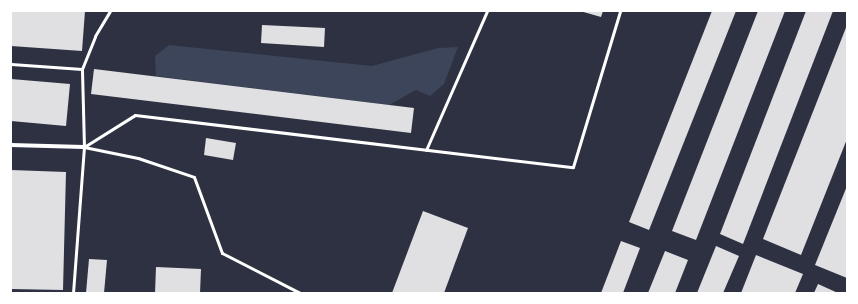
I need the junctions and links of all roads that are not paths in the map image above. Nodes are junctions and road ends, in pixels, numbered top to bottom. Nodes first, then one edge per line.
1 (110, 11) edge
2 (487, 11) edge
3 (620, 11) edge
4 (11, 64) edge
5 (82, 69) junction
6 (11, 145) edge
7 (84, 147) junction
8 (426, 150) junction
9 (73, 293) edge
10 (300, 293) edge

1 - 5 lane
2 - 8 lane
3 - 8 lane
4 - 5 lane
5 - 7 lane
6 - 7 street
7 - 8 lane
7 - 9 lane
7 - 10 lane

